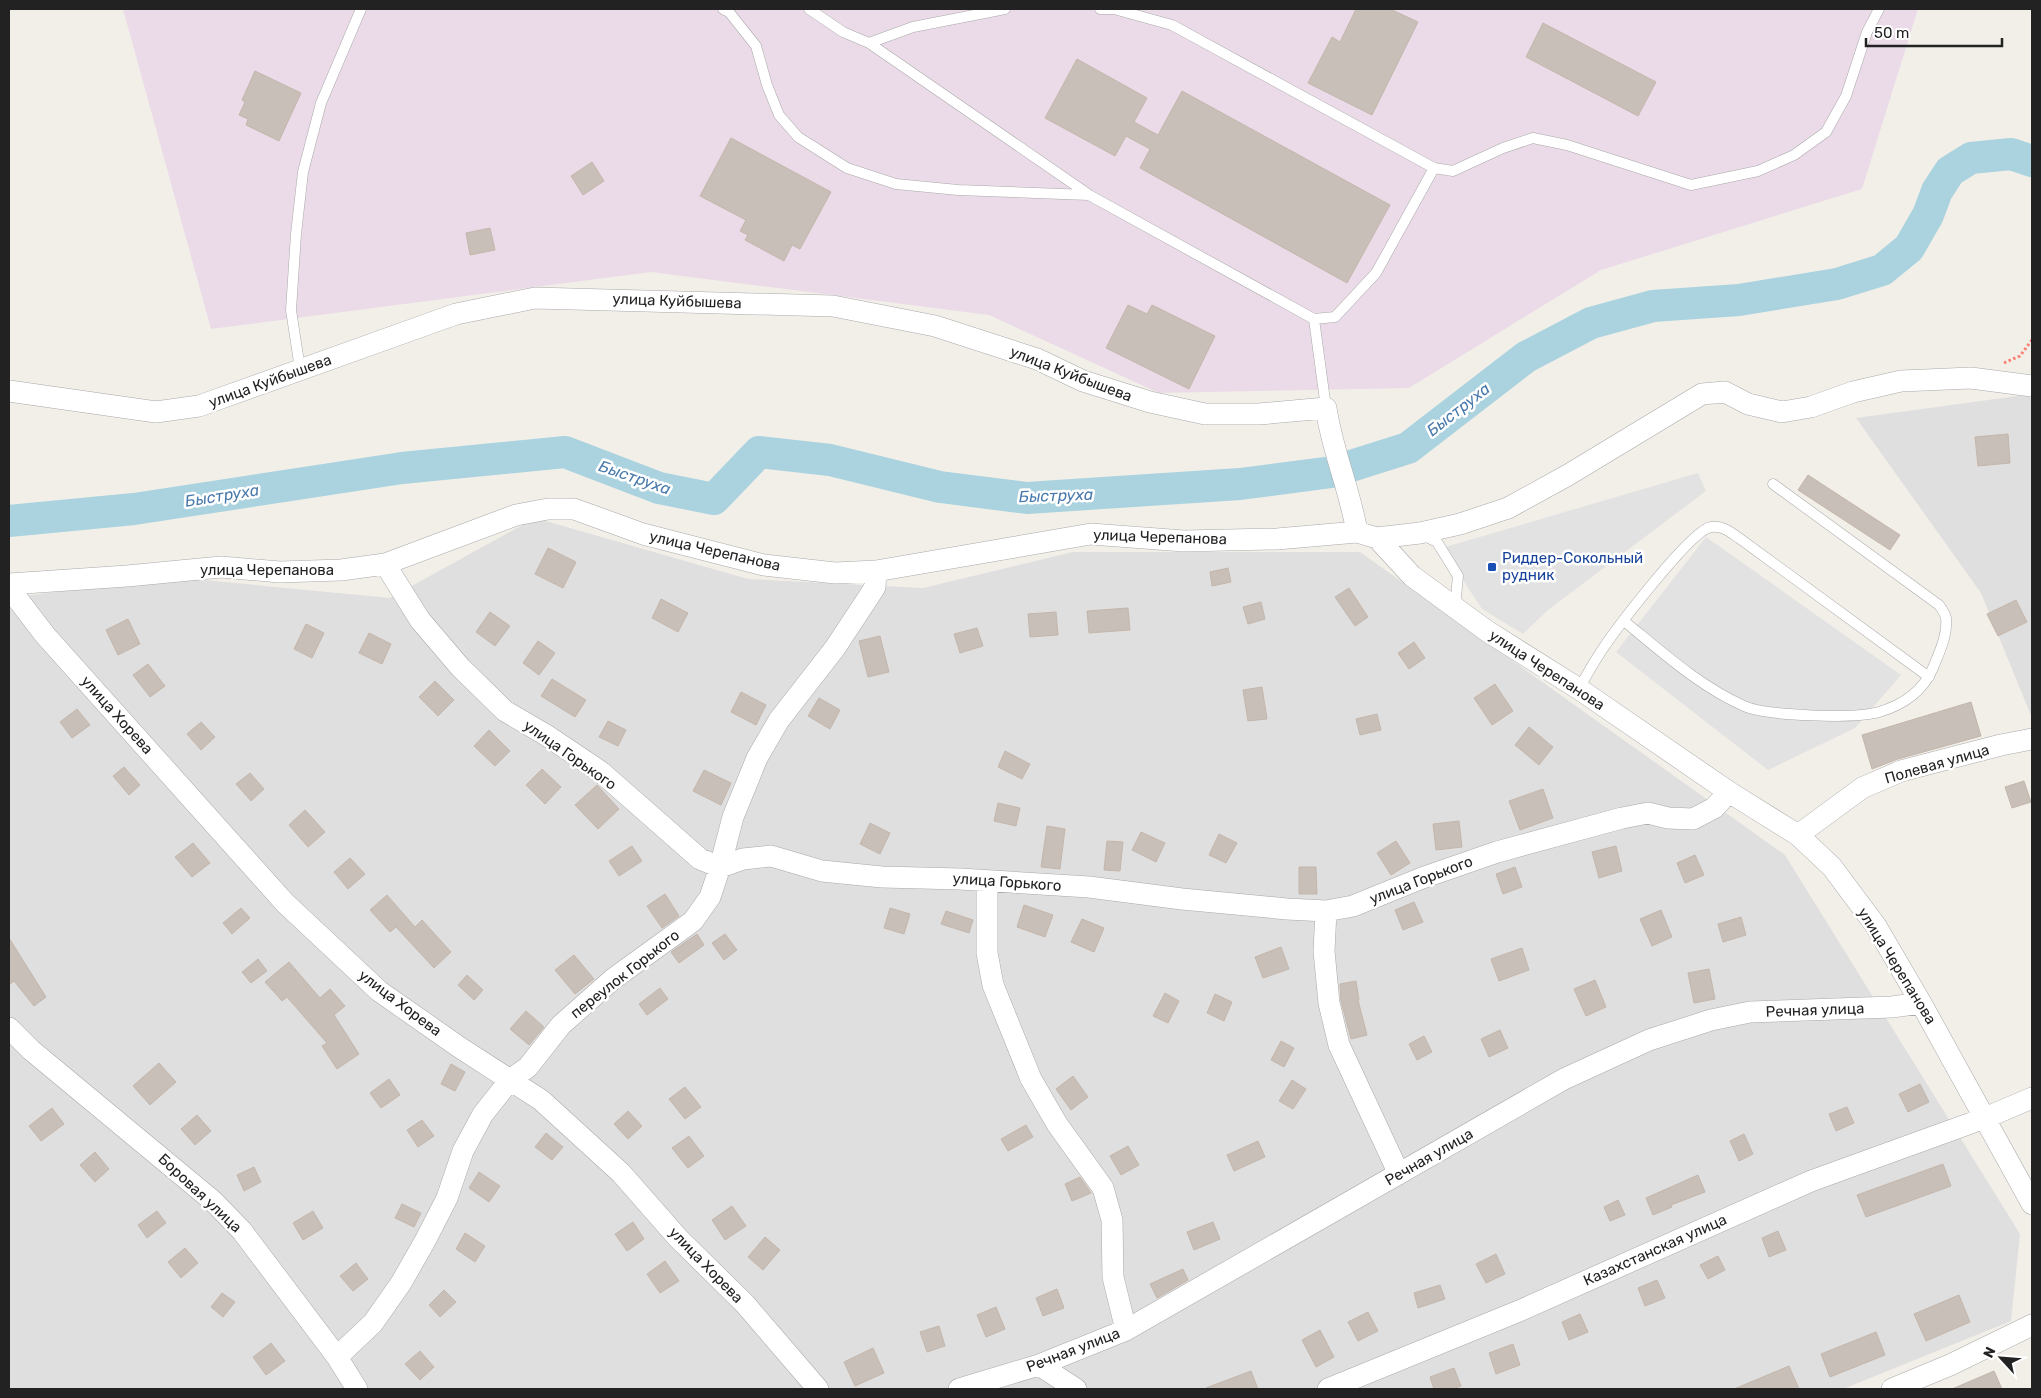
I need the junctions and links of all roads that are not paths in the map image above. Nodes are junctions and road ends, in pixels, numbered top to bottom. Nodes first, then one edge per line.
1 (361, 9) edge
2 (723, 9) edge
3 (809, 9) edge
4 (1005, 9) edge
5 (1100, 9) edge
6 (1879, 9) edge
7 (869, 43) junction
8 (1434, 168) junction
9 (1089, 195) junction
10 (1314, 319) junction
11 (300, 368) junction
12 (2032, 386) edge
13 (9, 391) edge
14 (1327, 418) junction
15 (1773, 484) dead end
16 (1420, 533) junction
17 (1367, 535) junction
18 (385, 564) junction
19 (876, 571) junction
20 (9, 584) edge
21 (9, 588) edge
22 (1455, 607) junction
23 (1624, 621) junction
24 (1929, 677) junction
25 (1579, 689) junction
26 (2032, 739) edge
27 (1729, 792) junction
28 (1798, 835) junction
29 (720, 867) junction
30 (988, 881) junction
31 (1326, 911) junction
32 (1921, 1003) junction
33 (9, 1028) edge
34 (510, 1080) junction
35 (2032, 1098) edge
36 (1985, 1118) junction
37 (1399, 1174) junction
38 (2032, 1204) edge
39 (2032, 1325) edge
40 (1126, 1330) junction
41 (337, 1357) junction
42 (1039, 1365) junction
43 (357, 1389) edge
44 (818, 1389) edge
45 (959, 1389) edge
46 (1076, 1389) edge
47 (1328, 1389) edge
48 (1892, 1389) edge

1 - 11 lane
2 - 9 lane
3 - 7 lane
4 - 7 lane
5 - 8 lane
6 - 8 lane
7 - 9 lane
8 - 10 lane
9 - 10 lane
10 - 14 lane
11 - 13 street, улица Куйбышева
11 - 14 street, улица Куйбышева
12 - 16 street
14 - 17 street
15 - 24 lane
16 - 17 street
16 - 22 lane
17 - 19 street, улица Черепанова
17 - 22 street, улица Черепанова
18 - 19 street, улица Черепанова
18 - 20 street, улица Черепанова
18 - 29 street, улица Горького
19 - 29 street, переулок Горького
21 - 34 street, улица Хорева
22 - 25 street, улица Черепанова
23 - 24 lane
23 - 24 lane
23 - 25 lane
25 - 27 street, улица Черепанова
26 - 28 street, Полевая улица
27 - 28 street, улица Черепанова
27 - 31 street, улица Горького
28 - 32 street, улица Черепанова
29 - 30 street, улица Горького
29 - 34 street, переулок Горького
30 - 31 street, улица Горького
30 - 40 street
31 - 37 street
32 - 36 street, улица Черепанова
32 - 37 street, Речная улица
33 - 41 street, Боровая улица
34 - 41 street, переулок Горького
34 - 44 street, улица Хорева
35 - 36 street, Казахстанская улица
36 - 38 street, улица Черепанова
36 - 47 street, Казахстанская улица
37 - 40 street, Речная улица
39 - 48 street
40 - 42 street, Речная улица
41 - 43 street, Боровая улица
42 - 45 street, Речная улица
42 - 46 street

